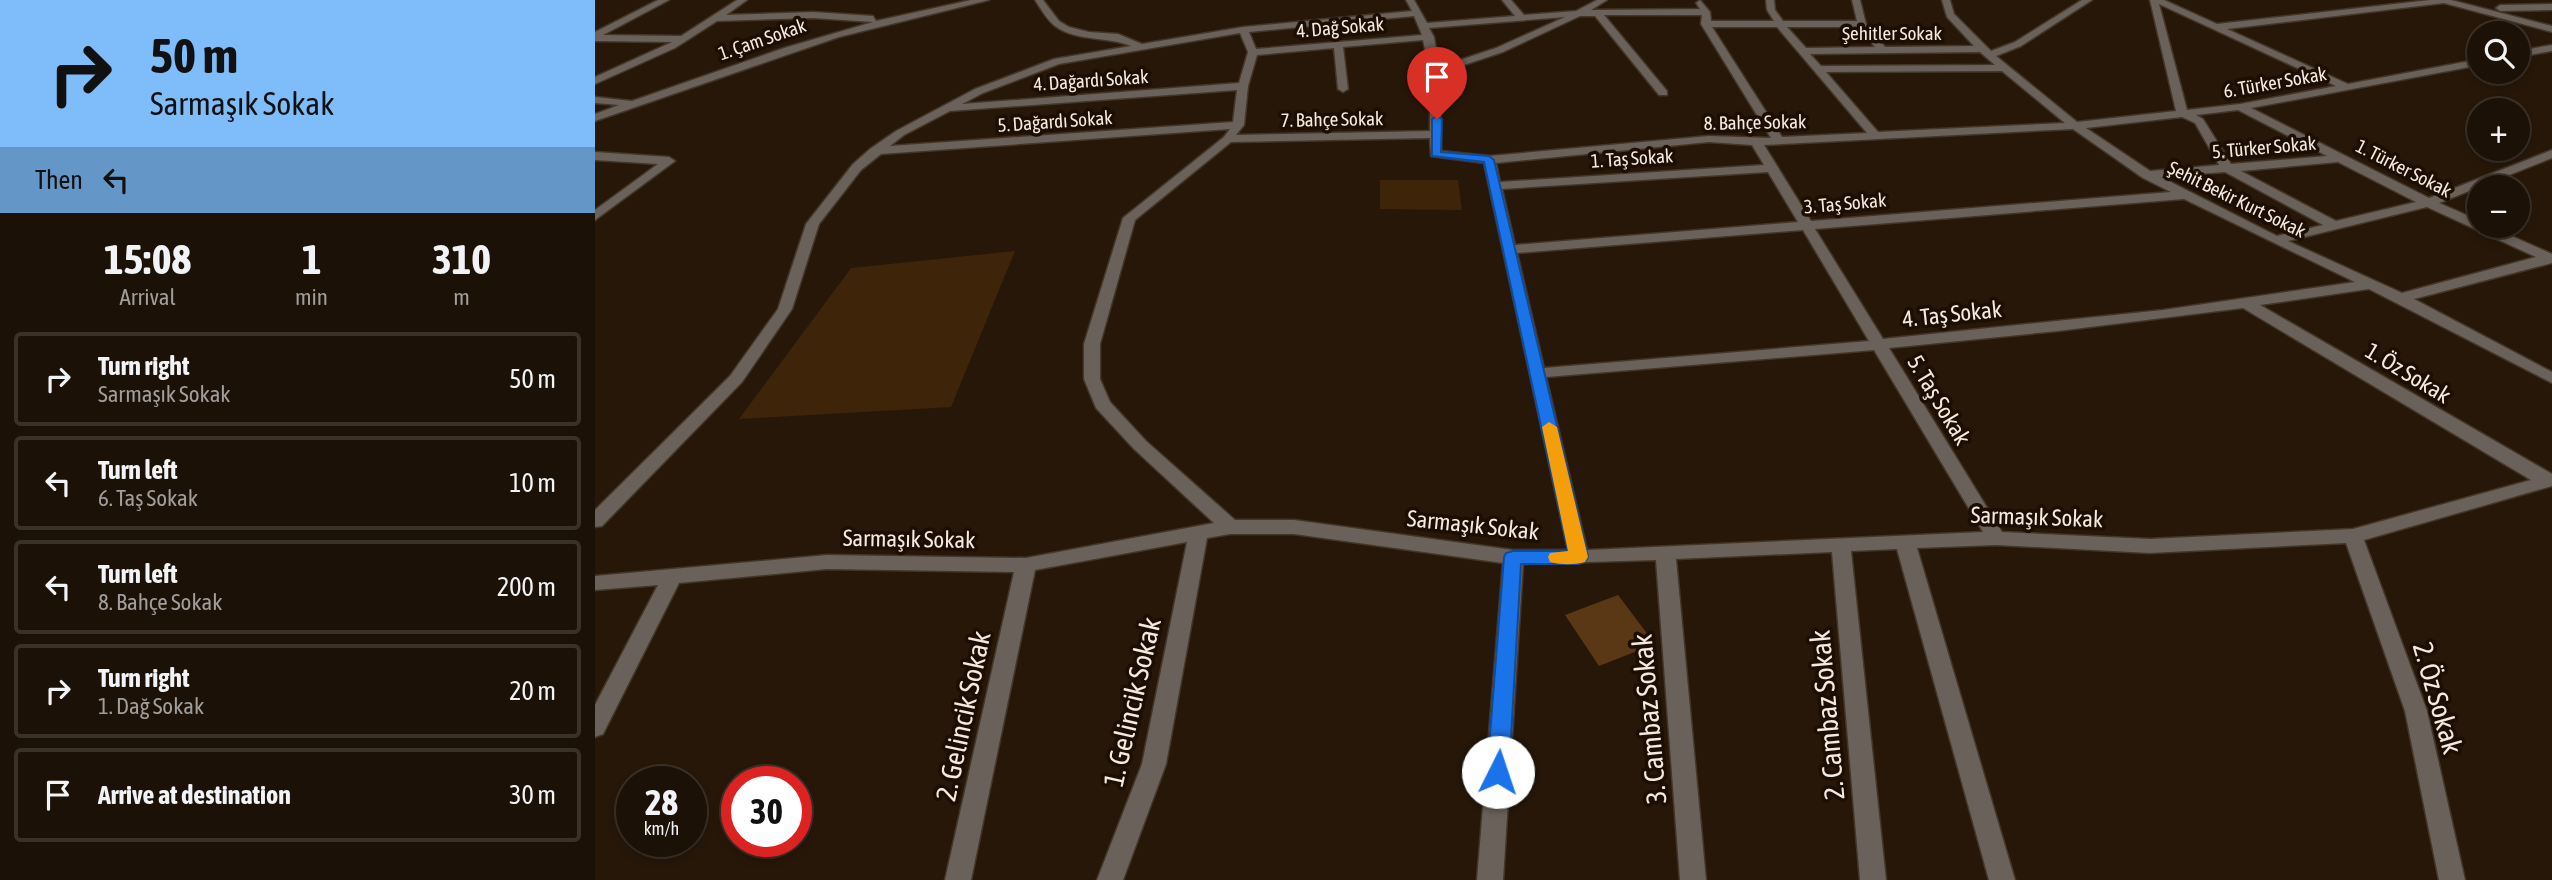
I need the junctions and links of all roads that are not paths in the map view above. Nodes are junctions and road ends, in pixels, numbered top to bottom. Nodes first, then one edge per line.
1 (665, 0) edge
2 (743, 0) edge
3 (985, 0) edge
4 (1039, 0) edge
5 (1410, 0) edge
6 (1506, 0) edge
7 (1603, 0) edge
8 (1699, 0) edge
9 (1770, 0) edge
10 (1856, 0) edge
11 (1946, 0) edge
12 (2088, 0) edge
13 (2156, 0) edge
14 (2442, 0) edge
15 (2552, 7) edge
16 (2475, 8) junction
17 (1706, 12) junction
18 (1419, 13) junction
19 (1598, 13) junction
20 (1579, 14) junction
21 (714, 18) junction
22 (1522, 18) junction
23 (883, 20) junction
24 (1706, 24) junction
25 (1780, 24) junction
26 (1862, 24) junction
27 (2217, 27) junction
28 (2552, 29) edge
29 (1244, 30) junction
30 (1427, 32) junction
31 (595, 37) edge
32 (684, 39) junction
33 (1338, 45) junction
34 (1141, 46) junction
35 (2552, 48) edge
36 (1882, 50) junction
37 (1803, 51) junction
38 (1253, 52) junction
39 (1986, 52) junction
40 (2530, 52) edge
41 (2467, 65) edge
42 (2004, 68) junction
43 (1819, 69) junction
44 (1434, 72) junction
45 (595, 81) edge
46 (1243, 86) junction
47 (2347, 88) junction
48 (1343, 89) dead end
49 (1664, 93) dead end
50 (595, 100) edge
51 (635, 103) junction
52 (2240, 107) junction
53 (943, 109) junction
54 (2182, 113) junction
55 (595, 118) edge
56 (1238, 125) junction
57 (2075, 126) junction
58 (1437, 134) junction
59 (1875, 136) junction
60 (1228, 139) junction
61 (1779, 141) junction
62 (1756, 142) junction
63 (874, 152) junction
64 (2552, 154) edge
65 (595, 156) edge
66 (2343, 158) junction
67 (1489, 160) junction
68 (1771, 168) junction
69 (2227, 168) junction
70 (2147, 175) junction
71 (1495, 186) junction
72 (2183, 195) junction
73 (2428, 203) junction
74 (595, 216) edge
75 (1806, 226) junction
76 (2335, 226) junction
77 (2275, 240) junction
78 (1509, 250) junction
79 (2550, 259) edge
80 (2370, 284) junction
81 (2401, 298) junction
82 (2248, 304) junction
83 (1879, 345) junction
84 (1537, 373) junction
85 (2552, 378) edge
86 (2549, 481) edge
87 (595, 521) edge
88 (1230, 527) junction
89 (1198, 533) junction
90 (2353, 536) junction
91 (1996, 538) junction
92 (1905, 542) junction
93 (1841, 545) junction
94 (1665, 553) junction
95 (1513, 557) junction
96 (1579, 557) junction
97 (1026, 565) junction
98 (673, 575) junction
99 (595, 583) edge
100 (595, 727) edge
101 (958, 880) edge
102 (1111, 880) edge
103 (1490, 880) edge
104 (1693, 880) edge
105 (1873, 880) edge
106 (2002, 880) edge
107 (2452, 880) edge

1 - 31 street
2 - 21 street
3 - 23 street, 1. Çam Sokak
4 - 34 street
5 - 18 street
6 - 22 street
7 - 20 street
8 - 17 street
9 - 25 street
10 - 26 street
11 - 39 street, Şehit Bekir Kurt Sokak
12 - 39 street
13 - 27 street
13 - 54 street
14 - 16 street
14 - 27 street
15 - 16 street
16 - 28 street
17 - 19 street, 4. Dağ Sokak
17 - 24 street
18 - 29 street
18 - 30 street
19 - 20 street, 4. Dağ Sokak
19 - 49 street
20 - 22 street, 4. Dağ Sokak
20 - 44 street
21 - 23 street
21 - 32 street
22 - 30 street, 4. Dağ Sokak
23 - 51 street, 1. Çam Sokak
24 - 25 street
24 - 61 street
25 - 26 street
25 - 37 street
26 - 36 street
27 - 47 street
29 - 34 street
29 - 38 street
30 - 33 street, 4. Dağ Sokak
30 - 44 street
31 - 32 street
32 - 45 street
33 - 38 street, 4. Dağ Sokak
33 - 48 street
34 - 53 street
35 - 40 street
36 - 37 street, Şehitler Sokak
36 - 39 street, Şehitler Sokak
37 - 43 street
38 - 46 street
39 - 42 street, Şehit Bekir Kurt Sokak
41 - 47 street, 6. Türker Sokak
42 - 43 street
42 - 57 street, Şehit Bekir Kurt Sokak
43 - 59 street
44 - 58 street
46 - 53 street, 4. Dağardı Sokak
46 - 56 street
47 - 52 street, 6. Türker Sokak
50 - 51 street
51 - 55 street, 1. Çam Sokak
52 - 54 street, 6. Türker Sokak
52 - 66 street, 1. Türker Sokak
53 - 63 street
54 - 57 street, 6. Türker Sokak
54 - 69 street
56 - 60 street
56 - 63 street, 5. Dağardı Sokak
57 - 59 street, 8. Bahçe Sokak
57 - 70 street, Şehit Bekir Kurt Sokak
58 - 60 street, 7. Bahçe Sokak
58 - 67 street, 8. Bahçe Sokak
59 - 61 street, 8. Bahçe Sokak
60 - 88 street
61 - 62 street, 8. Bahçe Sokak
62 - 67 street, 8. Bahçe Sokak
62 - 68 street, 5. Taş Sokak
63 - 87 street
64 - 73 street
65 - 74 street
66 - 69 street, 5. Türker Sokak
66 - 73 street, 1. Türker Sokak
67 - 71 street
68 - 71 street, 1. Taş Sokak
68 - 75 street, 5. Taş Sokak
69 - 70 street, 5. Türker Sokak
69 - 76 street
70 - 72 street, Şehit Bekir Kurt Sokak
71 - 78 street
72 - 75 street, 3. Taş Sokak
72 - 77 street, Şehit Bekir Kurt Sokak
73 - 76 street
73 - 79 street, 1. Türker Sokak
75 - 78 street, 3. Taş Sokak
75 - 83 street, 5. Taş Sokak
76 - 77 street
77 - 80 street, Şehit Bekir Kurt Sokak
78 - 84 street
79 - 81 street
80 - 81 street, Şehit Bekir Kurt Sokak
80 - 82 street, 4. Taş Sokak
81 - 85 street, Şehit Bekir Kurt Sokak
82 - 83 street, 4. Taş Sokak
82 - 86 street, 1. Öz Sokak
83 - 84 street, 4. Taş Sokak
83 - 91 street, 5. Taş Sokak
84 - 96 street
86 - 90 street, Sarmaşık Sokak
88 - 89 street, Sarmaşık Sokak
88 - 95 street, Sarmaşık Sokak
89 - 97 street, Sarmaşık Sokak
89 - 102 street, 1. Gelincik Sokak
90 - 91 street, Sarmaşık Sokak
90 - 107 street, 2. Öz Sokak
91 - 92 street, Sarmaşık Sokak
92 - 93 street, Sarmaşık Sokak
92 - 106 street
93 - 94 street, Sarmaşık Sokak
93 - 105 street, 2. Cambaz Sokak
94 - 96 street, Sarmaşık Sokak
94 - 104 street, 3. Cambaz Sokak
95 - 96 street, Sarmaşık Sokak
95 - 103 street
97 - 98 street, Sarmaşık Sokak
97 - 101 street, 2. Gelincik Sokak
98 - 99 street, Sarmaşık Sokak
98 - 100 street

